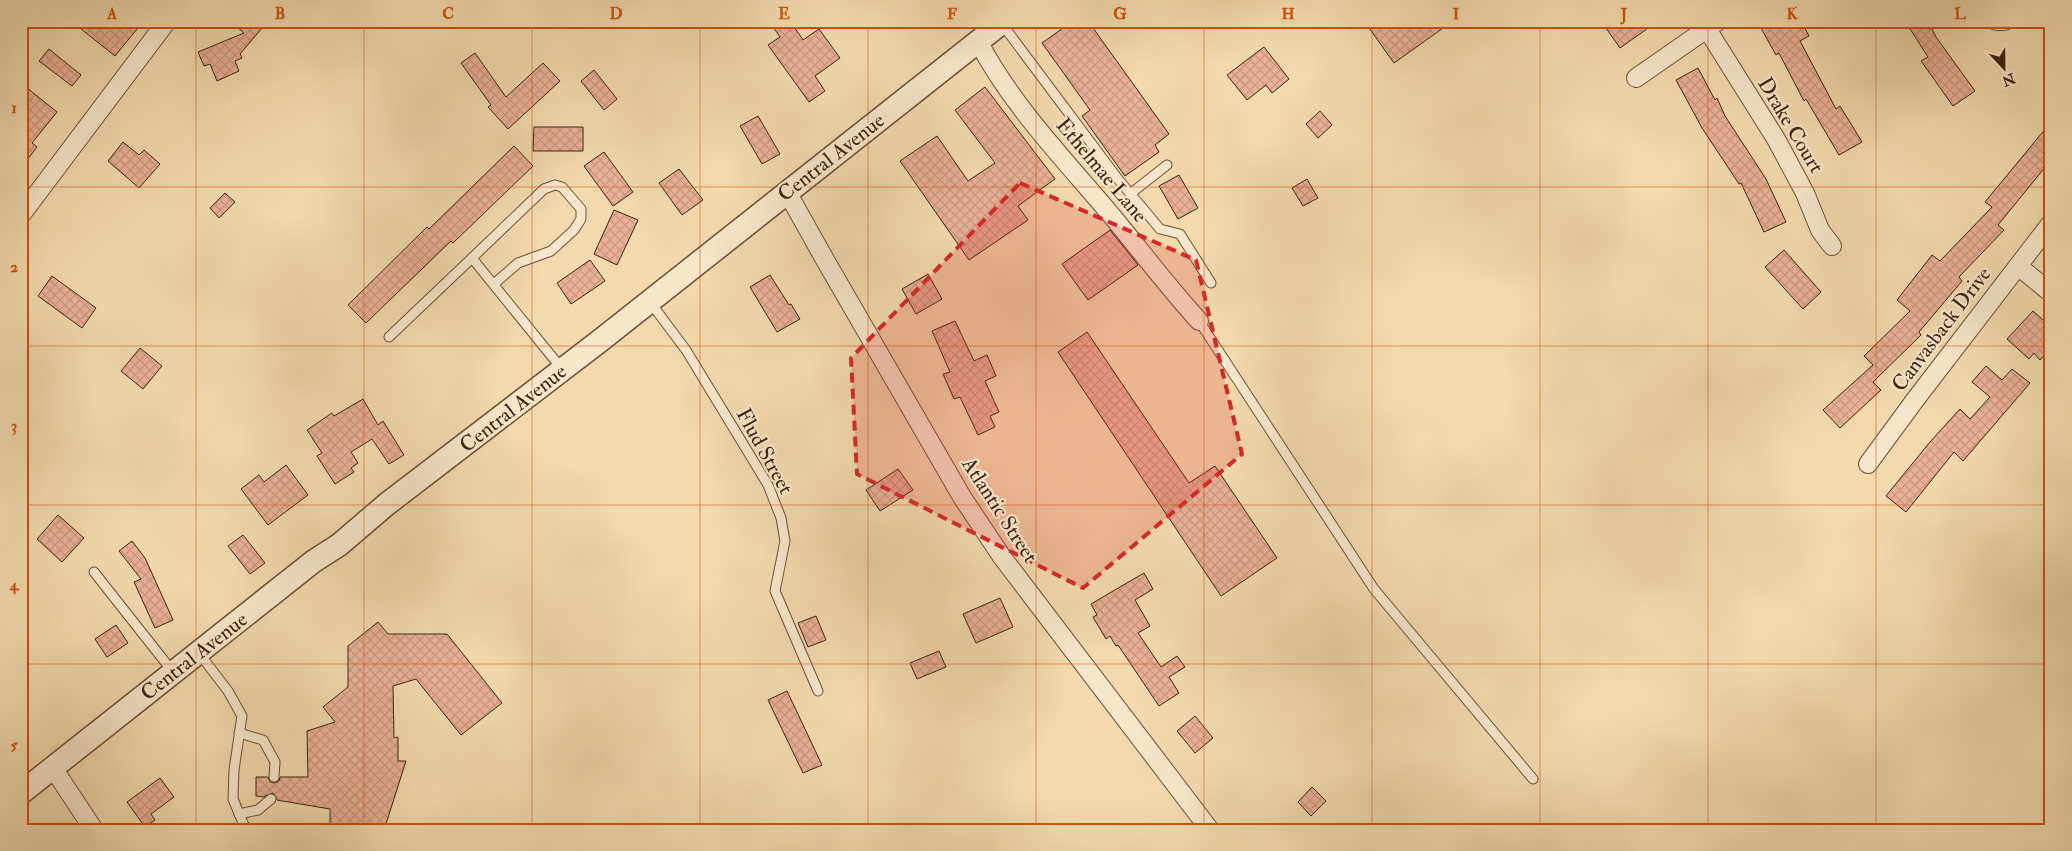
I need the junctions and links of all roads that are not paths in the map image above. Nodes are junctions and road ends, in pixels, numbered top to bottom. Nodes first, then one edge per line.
1 (167, 21) edge
2 (1996, 21) edge
3 (1003, 22) edge
4 (2005, 22) edge
5 (1712, 25) edge
6 (978, 41) junction
7 (1636, 78) dead end
8 (1167, 165) dead end
9 (787, 192) junction
10 (1130, 194) junction
11 (21, 215) edge
12 (2051, 223) edge
13 (1832, 246) dead end
14 (472, 258) junction
15 (2018, 266) junction
16 (1211, 283) dead end
17 (494, 284) junction
18 (2051, 293) edge
19 (648, 300) junction
20 (1199, 321) joint
21 (389, 338) dead end
22 (563, 369) junction
23 (1868, 464) dead end
24 (94, 572) dead end
25 (199, 653) junction
26 (173, 672) junction
27 (818, 691) dead end
28 (239, 734) junction
29 (53, 768) junction
30 (274, 777) dead end
31 (1533, 779) dead end
32 (21, 793) edge
33 (271, 799) dead end
34 (239, 814) junction
35 (94, 830) edge
36 (246, 830) edge
37 (1210, 830) edge

1 - 11 street
2 - 4 street
3 - 6 street, Central Avenue
3 - 10 lane
5 - 7 street
5 - 13 street, Drake Court
6 - 9 street, Central Avenue
6 - 20 street, Ethelmae Lane
8 - 10 lane
9 - 19 street, Central Avenue
9 - 37 street, Atlantic Street
10 - 16 lane
12 - 15 street, Canvasback Drive
14 - 17 lane
14 - 17 lane
14 - 21 lane
15 - 18 street
15 - 23 street, Canvasback Drive
17 - 22 lane
19 - 22 street, Central Avenue
19 - 27 lane, Flud Street
20 - 31 lane
22 - 25 street, Central Avenue
24 - 26 lane
25 - 26 street, Central Avenue
25 - 28 lane
26 - 29 street, Central Avenue
28 - 30 lane
28 - 34 lane
29 - 32 street, Central Avenue
29 - 35 street
33 - 34 lane
34 - 36 lane

